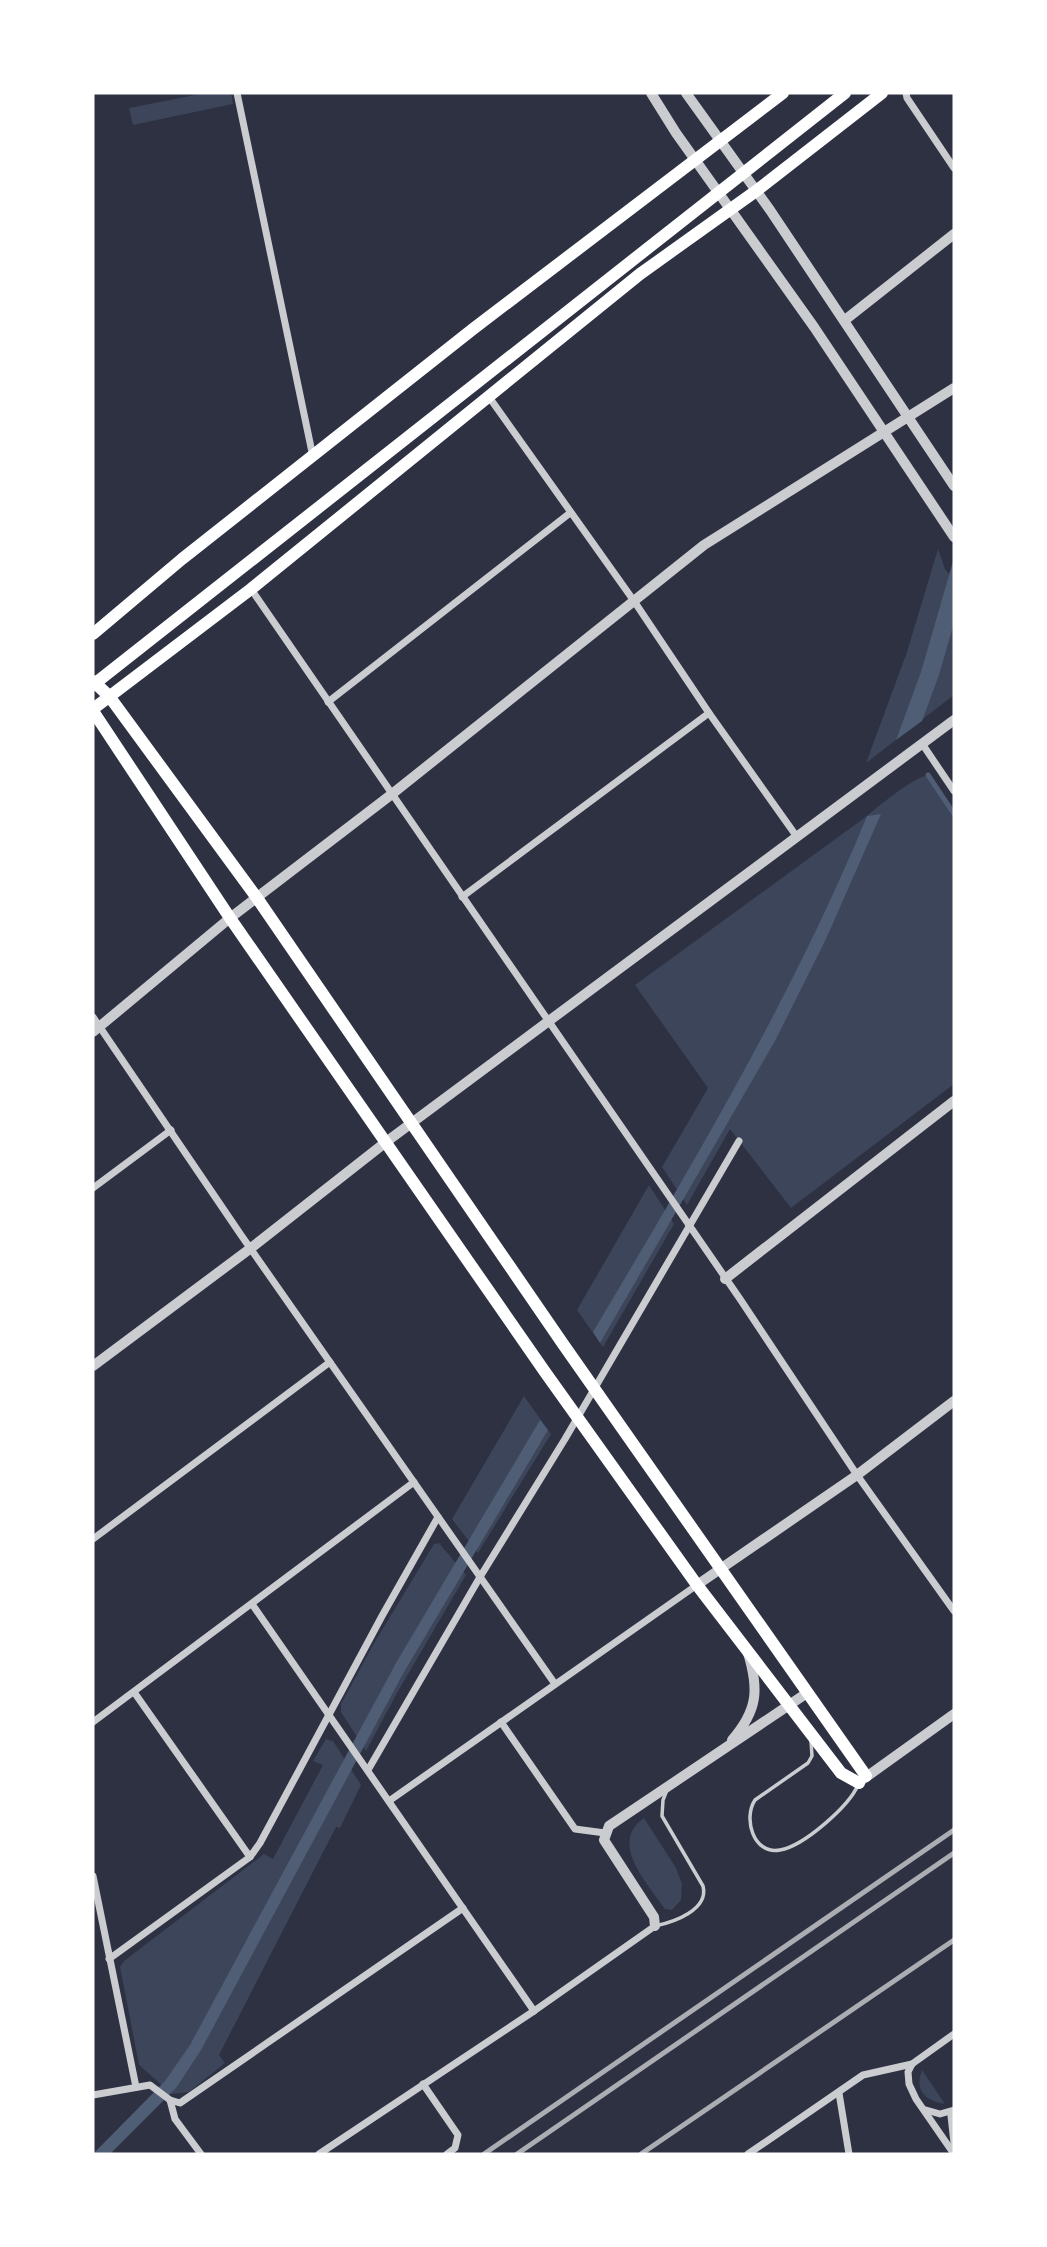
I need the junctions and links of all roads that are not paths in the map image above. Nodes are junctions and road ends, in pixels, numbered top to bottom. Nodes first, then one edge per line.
1 (237, 93) edge
2 (651, 93) edge
3 (686, 93) edge
4 (783, 93) edge
5 (845, 93) edge
6 (882, 93) edge
7 (906, 93) edge
8 (720, 142) junction
9 (695, 159) junction
10 (954, 168) edge
11 (756, 191) junction
12 (731, 208) junction
13 (954, 234) edge
14 (845, 320) junction
15 (954, 388) edge
16 (489, 397) junction
17 (909, 417) junction
18 (883, 432) junction
19 (313, 457) junction
20 (954, 485) edge
21 (570, 513) junction
22 (953, 536) edge
23 (251, 589) junction
24 (635, 601) junction
25 (93, 634) edge
26 (93, 683) edge
27 (109, 696) junction
28 (328, 702) junction
29 (93, 710) edge
30 (709, 713) junction
31 (954, 720) edge
32 (923, 745) junction
33 (954, 791) edge
34 (392, 794) junction
35 (797, 837) junction
36 (463, 897) junction
37 (257, 898) junction
38 (230, 918) junction
39 (93, 1017) edge
40 (549, 1023) junction
41 (96, 1029) edge
42 (954, 1101) edge
43 (412, 1123) junction
44 (171, 1130) junction
45 (739, 1141) dead end
46 (386, 1142) junction
47 (93, 1188) edge
48 (689, 1226) junction
49 (251, 1248) junction
50 (725, 1279) junction
51 (330, 1362) junction
52 (93, 1366) edge
53 (594, 1388) junction
54 (954, 1401) edge
55 (578, 1417) junction
56 (857, 1475) junction
57 (414, 1482) junction
58 (438, 1517) junction
59 (93, 1539) edge
60 (720, 1569) junction
61 (480, 1577) junction
62 (697, 1585) junction
63 (252, 1604) junction
64 (954, 1611) edge
65 (747, 1652) junction
66 (555, 1684) junction
67 (134, 1692) junction
68 (807, 1693) junction
69 (789, 1706) junction
70 (328, 1714) junction
71 (954, 1714) edge
72 (93, 1722) edge
73 (501, 1722) junction
74 (810, 1734) junction
75 (723, 1751) junction
76 (368, 1770) junction
77 (862, 1779) junction
78 (668, 1788) junction
79 (389, 1801) junction
80 (605, 1833) junction
81 (250, 1857) junction
82 (93, 1877) edge
83 (463, 1908) junction
84 (655, 1926) junction
85 (110, 1959) junction
86 (534, 2011) junction
87 (954, 2034) edge
88 (912, 2064) junction
89 (423, 2084) junction
90 (136, 2087) junction
91 (839, 2093) junction
92 (93, 2095) edge
93 (170, 2100) junction
94 (925, 2110) junction
95 (954, 2110) edge
96 (954, 2143) edge
97 (201, 2154) edge
98 (318, 2154) edge
99 (447, 2154) edge
100 (748, 2154) edge
101 (849, 2154) edge
102 (954, 2154) edge

1 - 19 street
2 - 9 street
3 - 8 street
4 - 8 main road
5 - 26 main road
6 - 11 main road
7 - 10 street
8 - 9 main road
8 - 11 street
9 - 12 street
9 - 19 main road
11 - 12 main road
11 - 14 street
12 - 16 main road
12 - 18 street
13 - 14 street
14 - 17 street
15 - 17 street
16 - 21 street
16 - 23 main road
17 - 18 street
17 - 20 street
18 - 22 street
18 - 24 street
19 - 25 main road
21 - 24 street
21 - 28 street
23 - 27 main road
23 - 28 street
24 - 30 street
24 - 34 street
26 - 27 main road
27 - 29 main road
27 - 37 main road
28 - 34 street
29 - 38 main road
30 - 35 street
30 - 36 street
31 - 32 street
32 - 33 street
32 - 35 street
34 - 36 street
34 - 37 street
35 - 40 street
36 - 40 street
37 - 38 street
37 - 43 main road
38 - 41 street
38 - 46 main road
39 - 41 street
40 - 43 street
40 - 48 street
41 - 44 street
42 - 50 street
43 - 46 street
43 - 53 main road
44 - 47 street
44 - 49 street
45 - 48 street
46 - 49 street
46 - 55 main road
48 - 50 street
48 - 53 street
49 - 51 street
49 - 52 street
50 - 56 street
51 - 57 street
51 - 59 street
53 - 55 street
53 - 60 main road
54 - 56 street
55 - 61 street
55 - 62 main road
56 - 60 street
56 - 64 street
57 - 58 street
57 - 63 street
58 - 61 street
58 - 70 street
60 - 62 street
60 - 68 main road
61 - 66 street
61 - 76 street
62 - 65 main road
62 - 66 street
63 - 67 street
63 - 70 street
65 - 69 main road
65 - 75 street
66 - 73 street
67 - 72 street
67 - 81 street
68 - 69 street
68 - 77 main road
69 - 74 main road
69 - 75 street
70 - 76 street
70 - 81 street
71 - 77 street
73 - 79 street
73 - 80 street
74 - 77 main road
74 - 77 lane
75 - 78 street
76 - 79 street
78 - 80 street
78 - 84 lane
79 - 83 street
80 - 84 street
81 - 85 street
82 - 85 street
83 - 86 street
83 - 93 street
84 - 86 street
85 - 90 street
86 - 89 street
87 - 88 street
88 - 91 street
88 - 94 street
89 - 98 street
89 - 99 street
90 - 92 street
90 - 93 street
91 - 100 street
91 - 101 street
93 - 97 street
94 - 95 street
94 - 102 street
95 - 96 street

